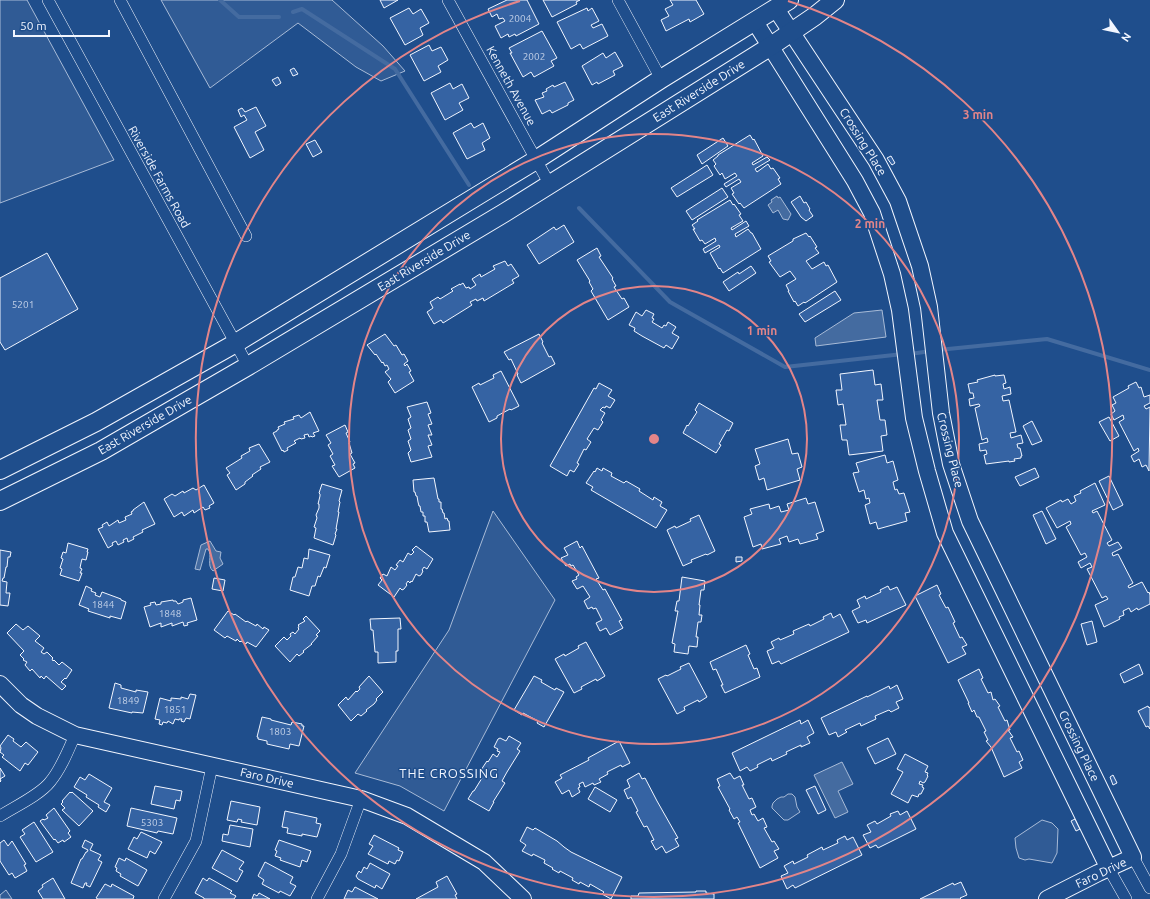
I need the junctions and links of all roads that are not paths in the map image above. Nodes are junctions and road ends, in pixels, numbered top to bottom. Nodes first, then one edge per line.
1 (48, 0) edge
2 (120, 0) edge
3 (448, 0) edge
4 (618, 0) edge
5 (835, 0) edge
6 (782, 4) edge
7 (755, 22) junction
8 (792, 32) junction
9 (771, 46) junction
10 (661, 80) junction
11 (536, 160) junction
12 (550, 185) junction
13 (246, 236) dead end
14 (236, 343) junction
15 (248, 366) junction
16 (0, 470) edge
17 (0, 501) edge
18 (0, 684) edge
19 (75, 735) junction
20 (212, 766) junction
21 (361, 799) junction
22 (0, 816) edge
23 (1133, 857) junction
24 (1109, 869) junction
25 (1150, 888) edge
26 (164, 899) edge
27 (317, 899) edge
28 (524, 899) edge
29 (1046, 899) edge
30 (1126, 899) edge

1 - 14 street, Riverside Farms Road
2 - 13 street
3 - 11 street, Kenneth Avenue
4 - 10 street
5 - 8 main road, East Riverside Drive
6 - 7 main road
6 - 8 street, Crossing Place
7 - 9 street
7 - 10 main road
8 - 9 main road, East Riverside Drive
8 - 23 street, Crossing Place
9 - 12 main road, East Riverside Drive
9 - 24 street
10 - 11 main road
11 - 12 street, Kenneth Avenue
11 - 14 main road
12 - 15 main road, East Riverside Drive
14 - 15 street, Riverside Farms Road
14 - 16 main road
15 - 17 main road, East Riverside Drive
18 - 19 street, Faro Drive
19 - 20 street, Faro Drive
19 - 22 street
20 - 21 street, Faro Drive
20 - 26 street
21 - 27 street
21 - 28 street, Faro Drive
23 - 24 street, Faro Drive
23 - 25 street, Crossing Place
24 - 29 street, Faro Drive
24 - 30 street

